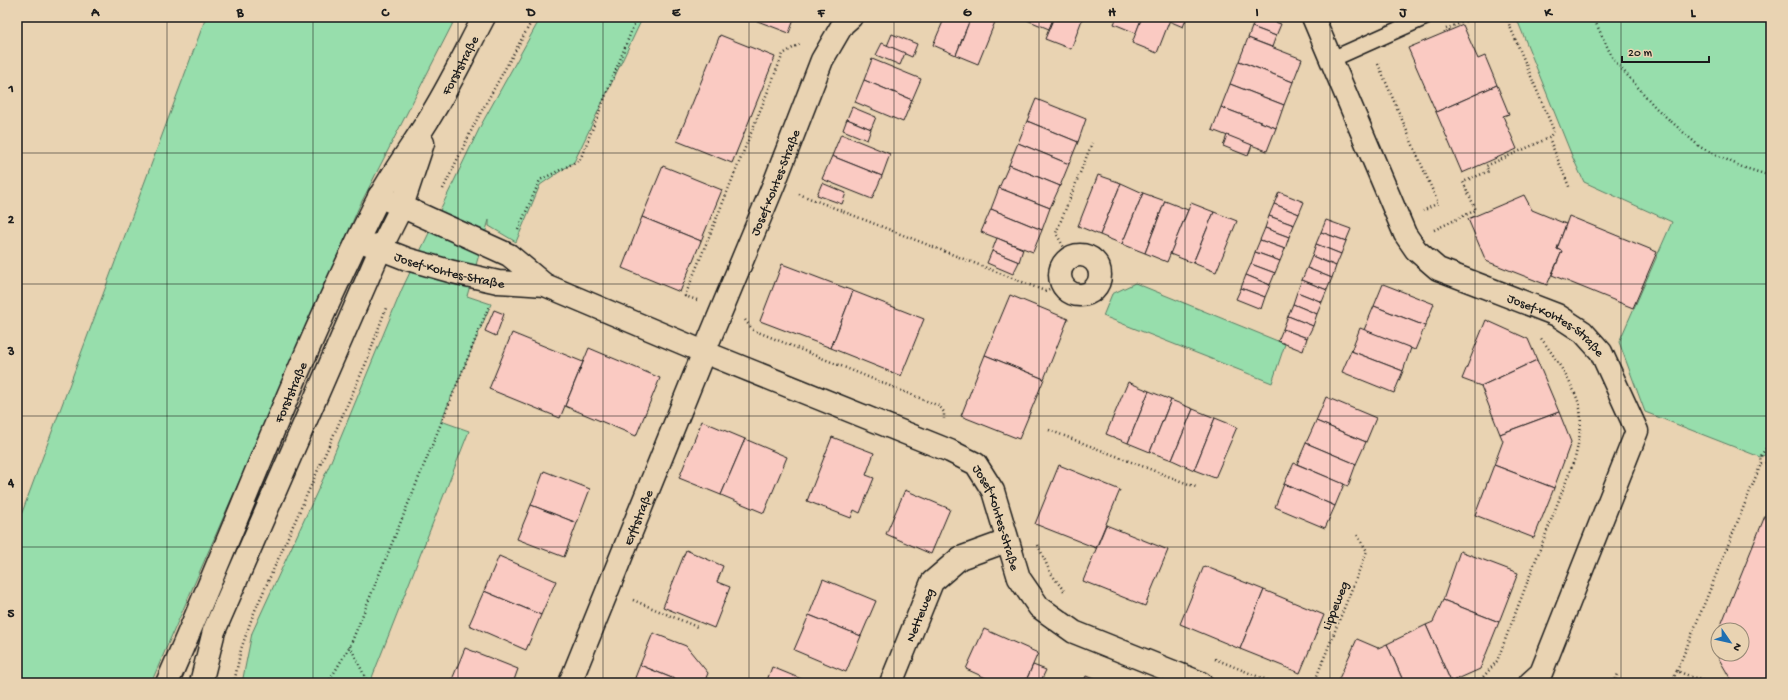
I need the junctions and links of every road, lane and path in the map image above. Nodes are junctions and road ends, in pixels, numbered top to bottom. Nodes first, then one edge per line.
1 (484, 17) edge
2 (534, 17) edge
3 (637, 17) edge
4 (851, 17) edge
5 (1313, 17) edge
6 (1426, 17) edge
7 (1506, 17) edge
8 (1593, 17) edge
9 (803, 42) dead end
10 (1370, 43) junction
11 (1330, 60) junction
12 (434, 112) junction
13 (1549, 138) junction
14 (1092, 143) dead end
15 (1771, 176) edge
16 (774, 184) junction
17 (443, 189) dead end
18 (1570, 190) dead end
19 (379, 196) junction
20 (402, 206) junction
21 (1421, 212) dead end
22 (358, 239) junction
23 (1410, 241) junction
24 (380, 250) junction
25 (509, 255) junction
26 (1069, 257) junction
27 (498, 282) junction
28 (1060, 284) junction
29 (545, 285) junction
30 (698, 301) dead end
31 (387, 306) dead end
32 (743, 318) dead end
33 (1539, 336) dead end
34 (704, 352) junction
35 (944, 423) dead end
36 (1049, 430) dead end
37 (1771, 436) edge
38 (1771, 462) edge
39 (1761, 464) junction
40 (1196, 487) dead end
41 (1357, 535) dead end
42 (1035, 538) dead end
43 (1007, 541) junction
44 (608, 590) junction
45 (1065, 592) dead end
46 (696, 627) dead end
47 (350, 646) junction
48 (1208, 657) dead end
49 (1677, 671) junction
50 (1618, 674) dead end
51 (167, 683) edge
52 (201, 683) edge
53 (234, 683) edge
54 (328, 683) edge
55 (368, 683) edge
56 (570, 683) edge
57 (891, 683) edge
58 (1201, 683) edge
59 (1274, 683) edge
60 (1314, 683) edge
61 (1478, 683) edge
62 (1530, 683) edge
63 (1614, 683) edge
64 (1671, 683) edge
65 (1708, 683) edge

1 - 12 street, Forststraße
2 - 17 path
3 - 25 path
4 - 16 street, Josef-Kohtes-Straße
5 - 11 street, Josef-Kohtes-Straße
6 - 10 lane
7 - 13 path
8 - 15 path
9 - 30 path
10 - 11 lane
10 - 21 path
11 - 23 street, Josef-Kohtes-Straße
12 - 19 street, Forststraße
12 - 20 street, Forststraße
13 - 18 path
13 - 23 path
14 - 26 path
16 - 28 path
16 - 34 street, Josef-Kohtes-Straße
19 - 20 street, Josef-Kohtes-Straße
19 - 22 street, Forststraße
20 - 24 street, Forststraße
20 - 25 street, Josef-Kohtes-Straße
22 - 24 street, Josef-Kohtes-Straße
22 - 51 street, Forststraße
23 - 62 street, Josef-Kohtes-Straße
24 - 27 street, Josef-Kohtes-Straße
24 - 52 street, Forststraße
25 - 29 street, Josef-Kohtes-Straße
26 - 28 street
26 - 28 street
27 - 29 street, Josef-Kohtes-Straße
27 - 47 path
29 - 34 street, Josef-Kohtes-Straße
31 - 53 path
32 - 35 path
33 - 61 path
34 - 43 street, Josef-Kohtes-Straße
34 - 44 street, Erftstraße
36 - 40 path
37 - 39 path
38 - 39 path
39 - 49 path
41 - 60 path, Lippeweg
42 - 45 path
43 - 57 street, Netteweg
43 - 58 street, Josef-Kohtes-Straße
44 - 46 path
44 - 56 street, Erftstraße
47 - 54 path
47 - 55 path
48 - 59 path
49 - 64 path
49 - 65 path
50 - 63 path

